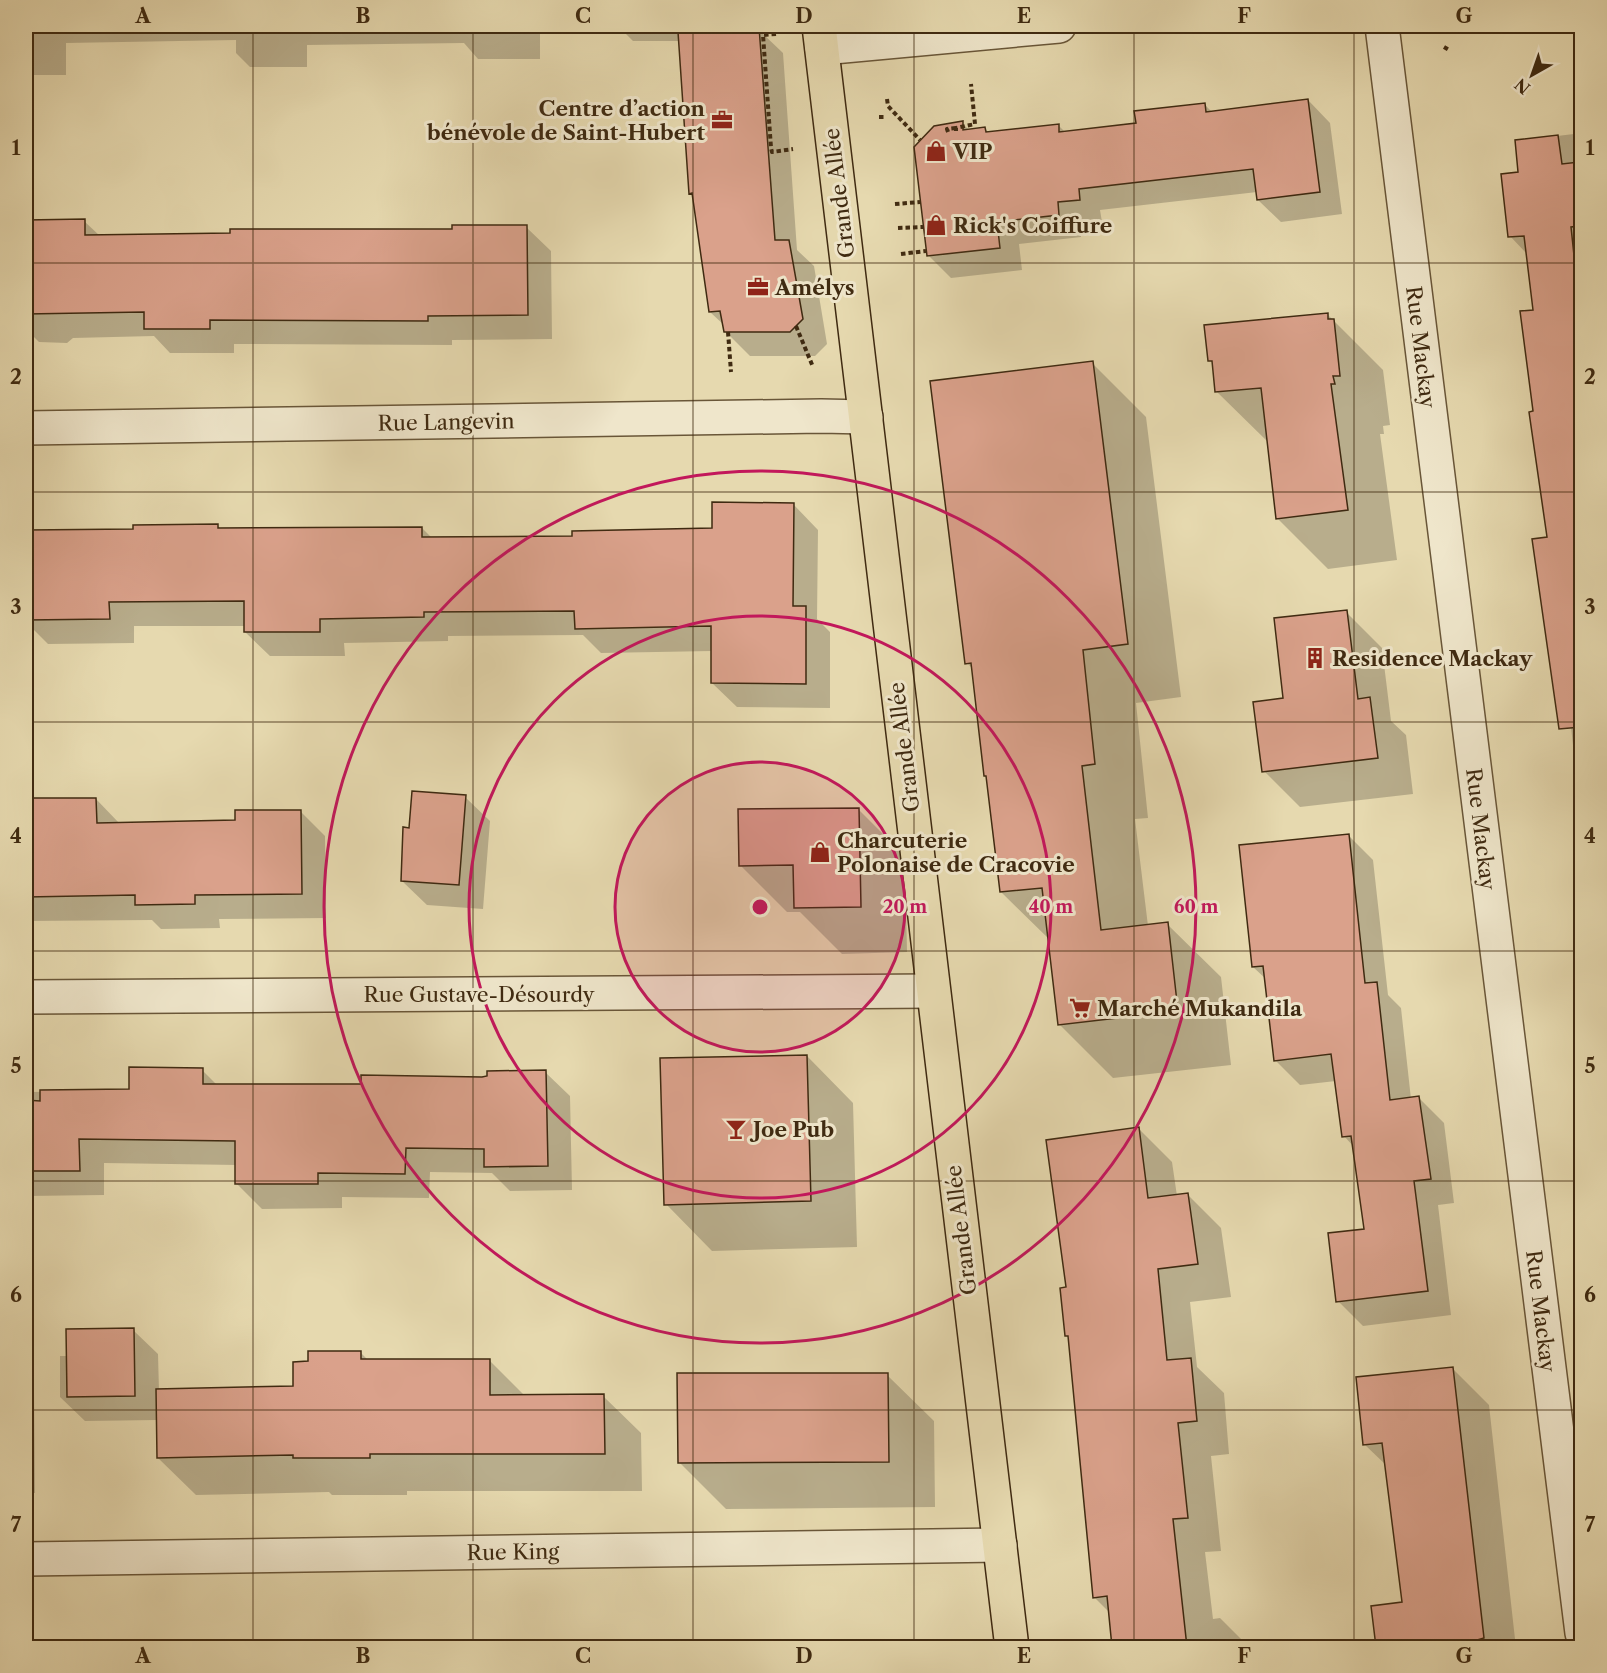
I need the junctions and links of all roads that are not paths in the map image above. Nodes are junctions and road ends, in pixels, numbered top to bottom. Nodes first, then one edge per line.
1 (1059, 26) edge
2 (1382, 26) edge
3 (821, 37) edge
4 (866, 417) junction
5 (26, 428) edge
6 (933, 991) junction
7 (26, 997) edge
8 (1000, 1545) junction
9 (26, 1559) edge
10 (1581, 1633) edge
11 (1012, 1647) edge

1 - 3 street
2 - 10 street, Rue Mackay
3 - 4 main road, Grande Allée
4 - 5 street, Rue Langevin
4 - 6 main road, Grande Allée
6 - 7 street, Rue Gustave-Désourdy
6 - 8 main road, Grande Allée
8 - 9 street, Rue King
8 - 11 main road, Grande Allée

